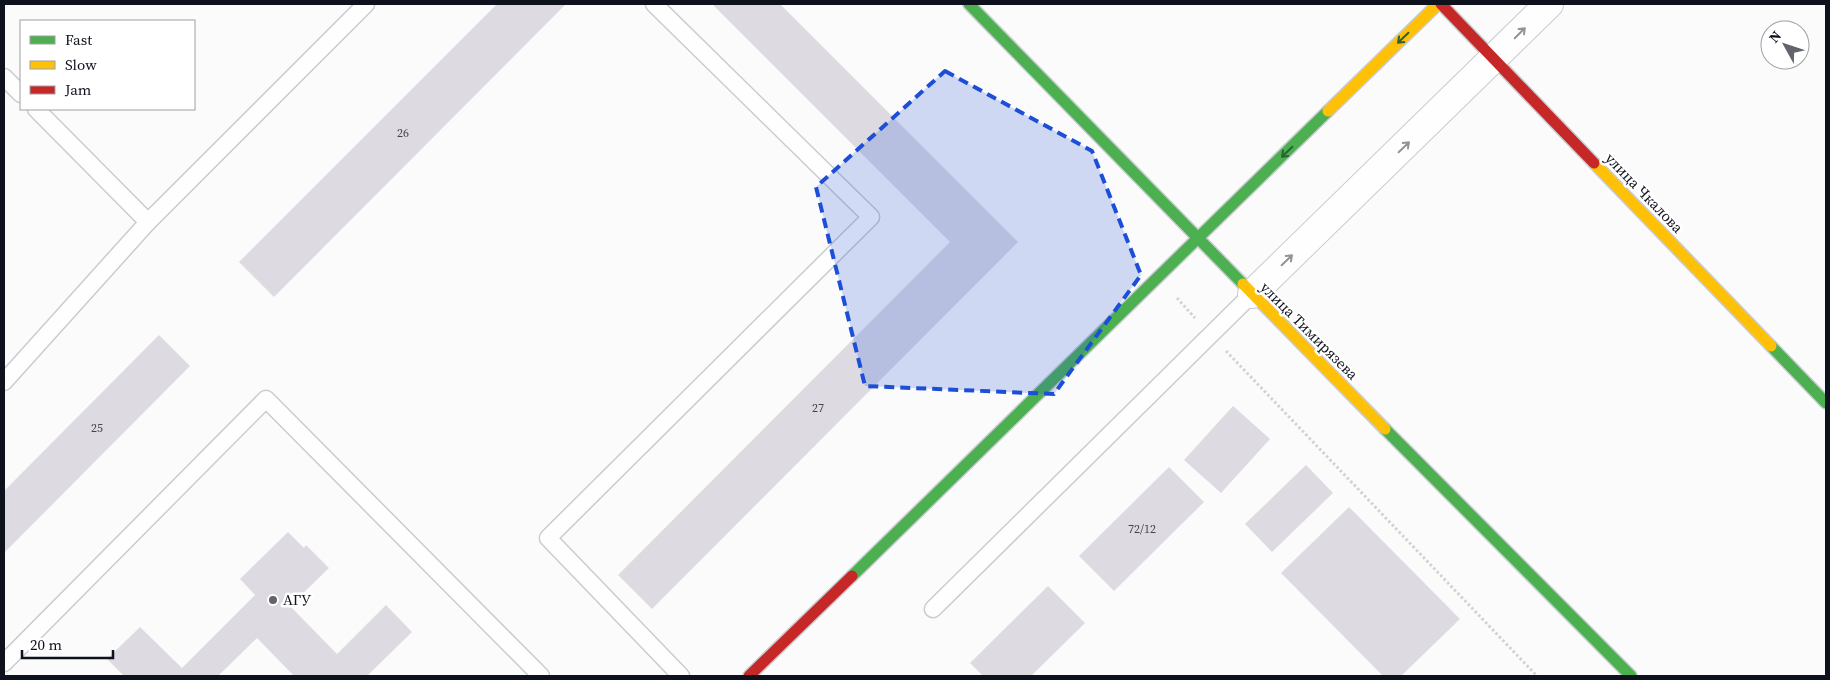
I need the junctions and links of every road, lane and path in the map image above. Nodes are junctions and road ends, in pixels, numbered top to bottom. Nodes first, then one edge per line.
1 (366, 4) edge
2 (654, 4) edge
3 (969, 4) edge
4 (1439, 4) edge
5 (1550, 4) edge
6 (1494, 59) junction
7 (4, 77) edge
8 (20, 93) edge
9 (37, 110) edge
10 (148, 222) junction
11 (1198, 238) junction
12 (1159, 278) junction
13 (1252, 294) junction
14 (1210, 335) junction
15 (4, 382) edge
16 (1826, 403) edge
17 (933, 609) dead end
18 (4, 663) edge
19 (541, 676) edge
20 (681, 676) edge
21 (749, 676) edge
22 (1537, 676) edge
23 (1631, 676) edge

1 - 10 lane
2 - 20 lane
3 - 11 street, улица Тимирязева
4 - 6 street, улица Чкалова
4 -> 11 street
6 -> 5 street
13 -> 6 street
6 - 16 street, улица Чкалова
7 - 8 lane
9 - 10 lane
10 - 15 lane
11 - 12 street
11 - 13 street, улица Тимирязева
12 - 14 path
12 - 21 street
13 - 14 lane
13 - 23 street, улица Тимирязева
14 - 17 lane
14 - 22 path
18 - 19 lane

